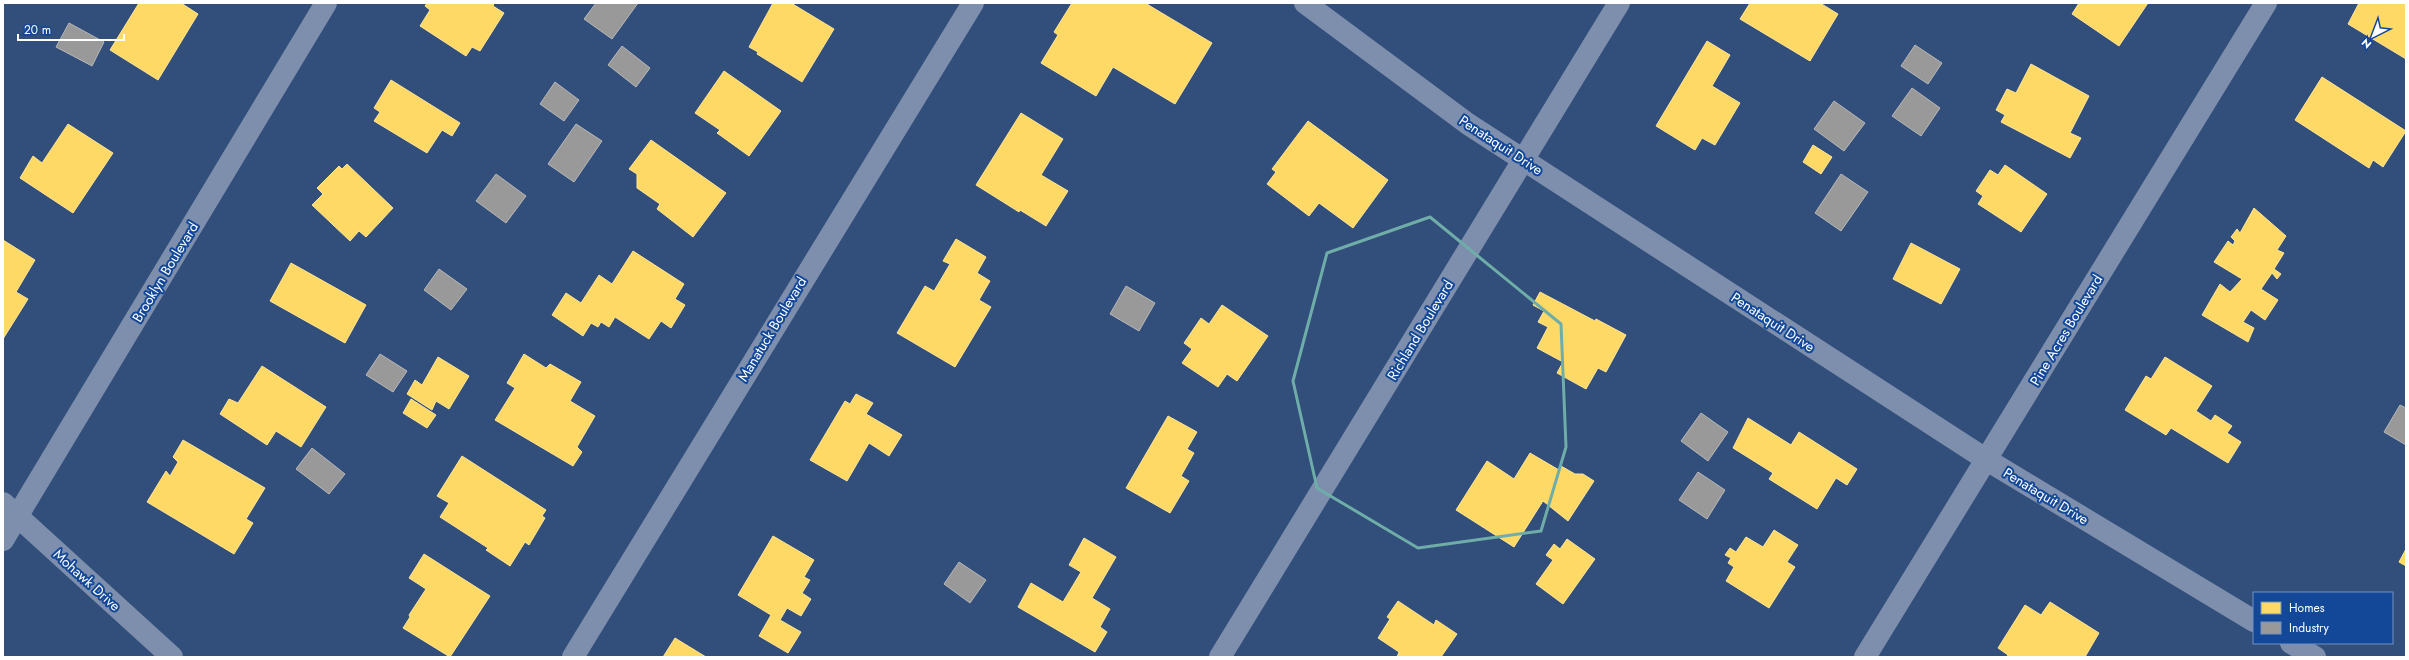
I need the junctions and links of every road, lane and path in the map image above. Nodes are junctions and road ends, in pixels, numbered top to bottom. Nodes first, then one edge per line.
1 (326, 3) edge
2 (973, 3) edge
3 (1305, 3) edge
4 (1619, 3) edge
5 (2266, 3) edge
6 (1523, 160) junction
7 (1987, 460) junction
8 (10, 510) edge
9 (3, 540) edge
10 (2253, 620) edge
11 (2293, 644) edge
12 (172, 657) edge
13 (573, 657) edge
14 (1220, 657) edge
15 (1865, 657) edge
16 (2315, 657) edge

1 - 8 street, Brooklyn Boulevard
2 - 13 street, Manatuck Boulevard
3 - 6 street, Penataquit Drive
4 - 6 street, Richland Boulevard
5 - 7 street, Pine Acres Boulevard
6 - 7 street, Penataquit Drive
6 - 14 street, Richland Boulevard
7 - 10 street, Penataquit Drive
7 - 15 street, Pine Acres Boulevard
8 - 9 street, Brooklyn Boulevard
8 - 12 street, Mohawk Drive
11 - 16 street

